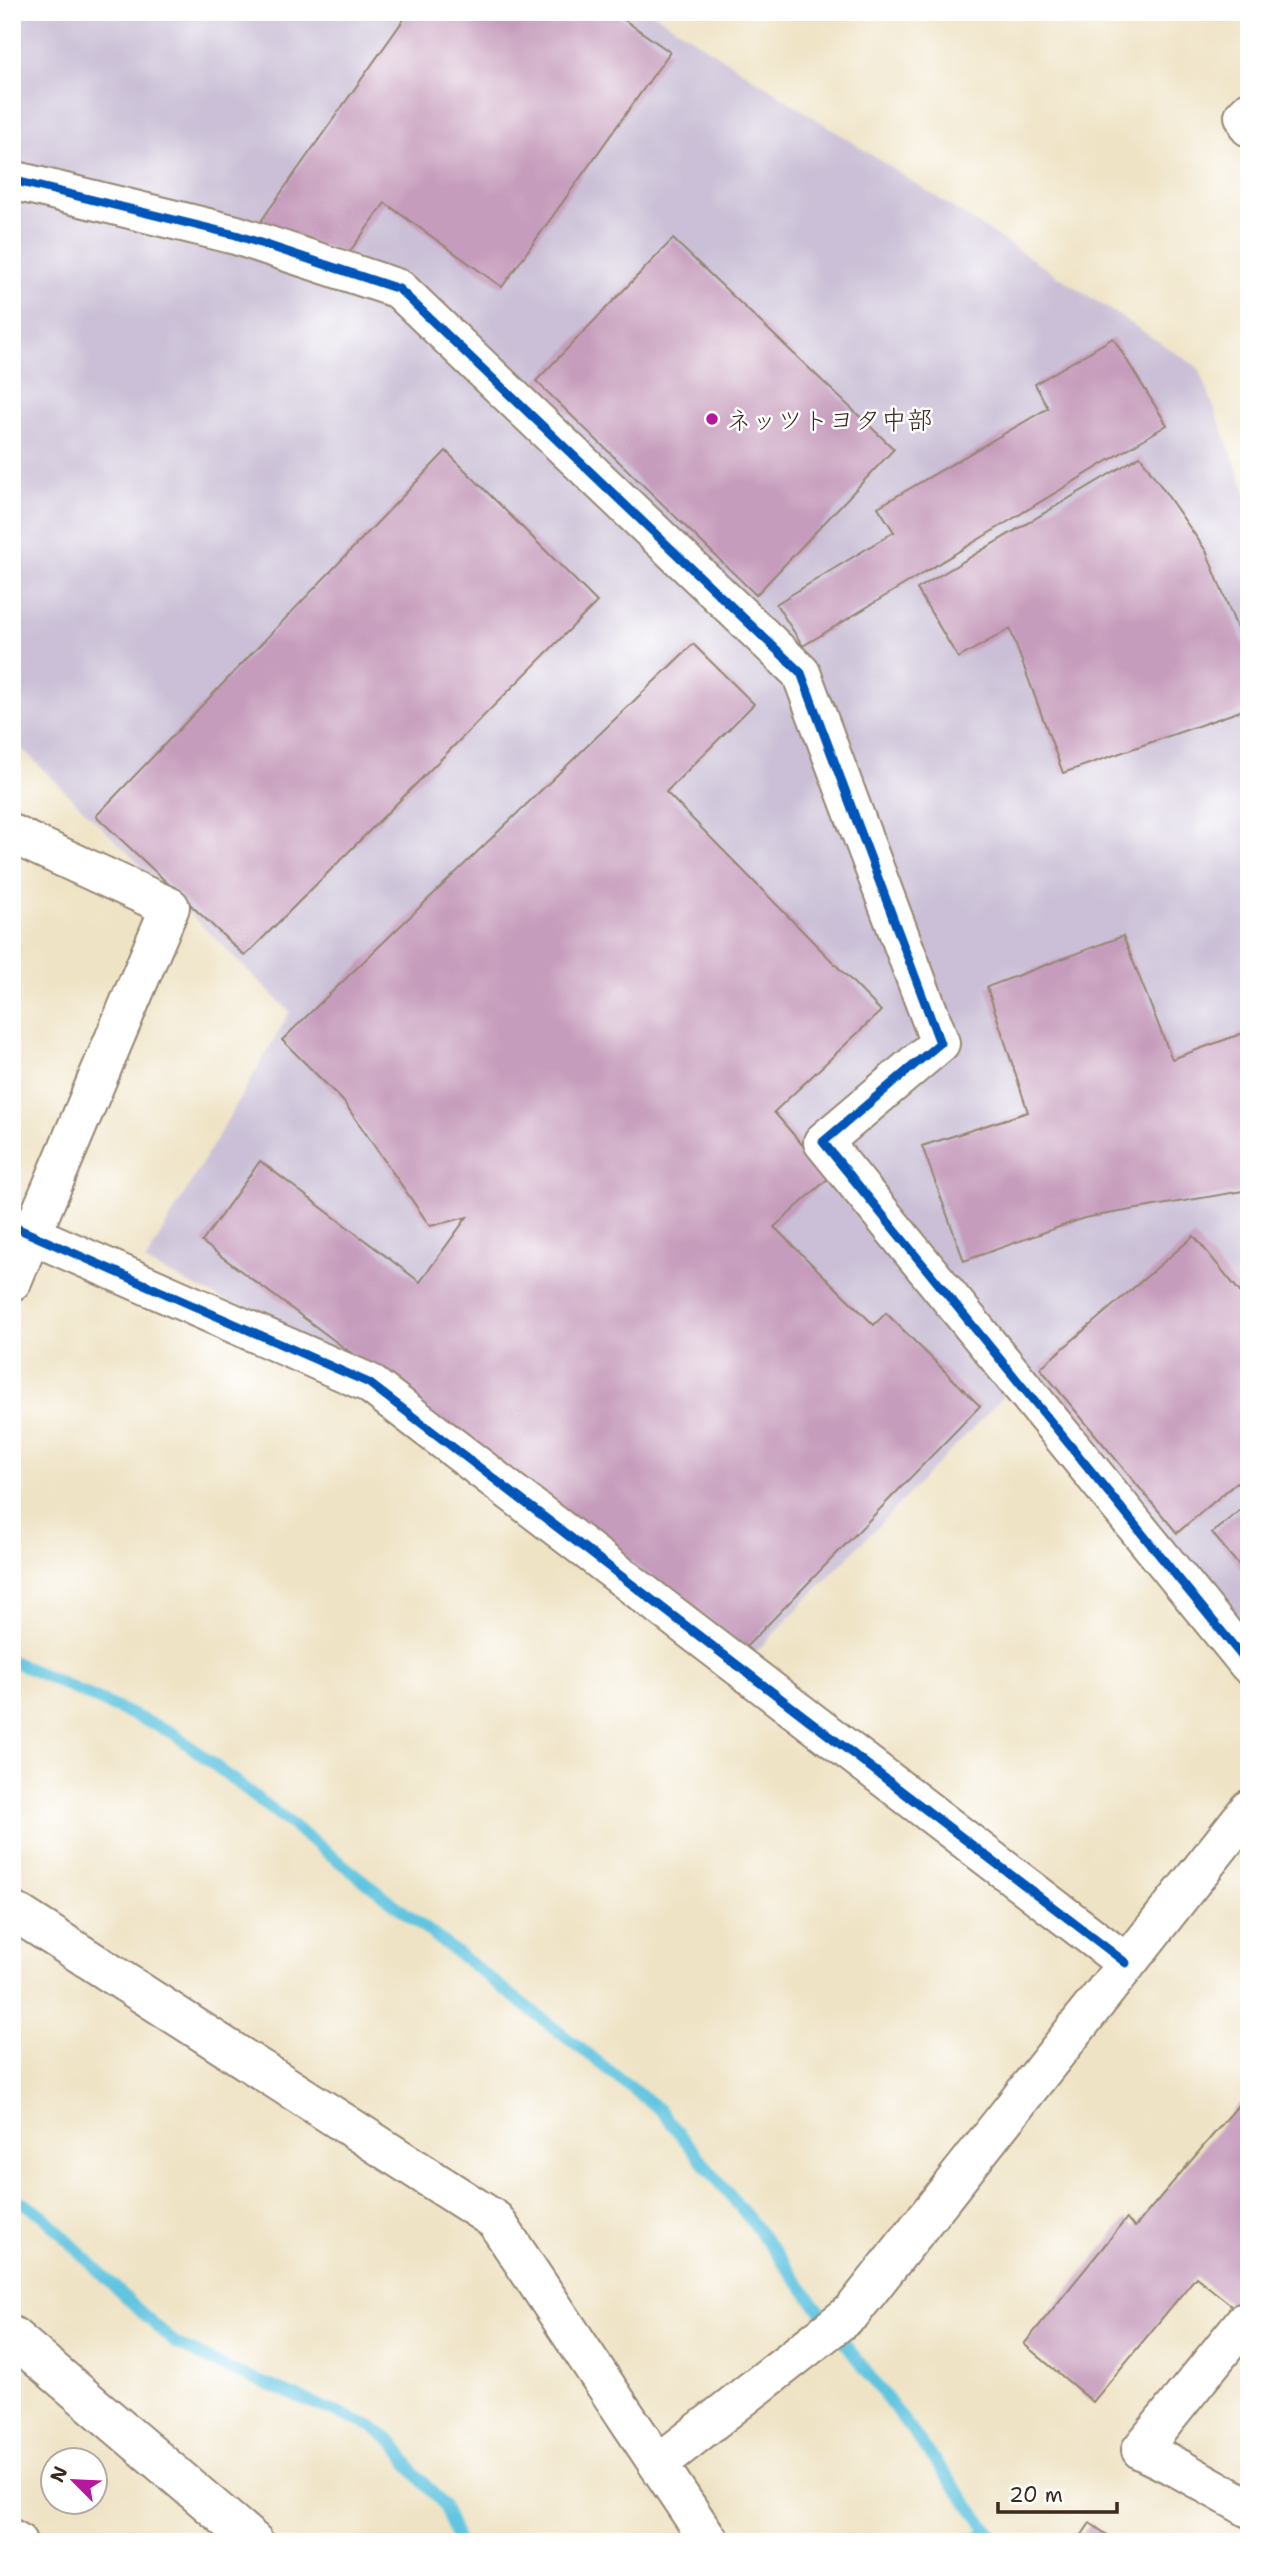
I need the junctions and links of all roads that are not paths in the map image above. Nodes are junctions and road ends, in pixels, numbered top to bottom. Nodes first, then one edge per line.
1 (1249, 111) edge
2 (1249, 127) edge
3 (12, 180) edge
4 (12, 834) edge
5 (22, 1229) edge
6 (12, 1280) edge
7 (1249, 1665) edge
8 (1249, 1809) edge
9 (12, 1912) edge
10 (1126, 1963) junction
11 (1249, 2323) edge
12 (12, 2336) edge
13 (658, 2464) junction
14 (1249, 2508) edge
15 (12, 2539) edge
16 (16, 2542) edge
17 (254, 2542) edge
18 (709, 2542) edge

1 - 2 street
3 - 7 street
4 - 5 street
5 - 6 street
5 - 10 street
8 - 10 street
9 - 13 street
10 - 13 street
11 - 14 street
12 - 17 street
13 - 18 street
15 - 16 street

